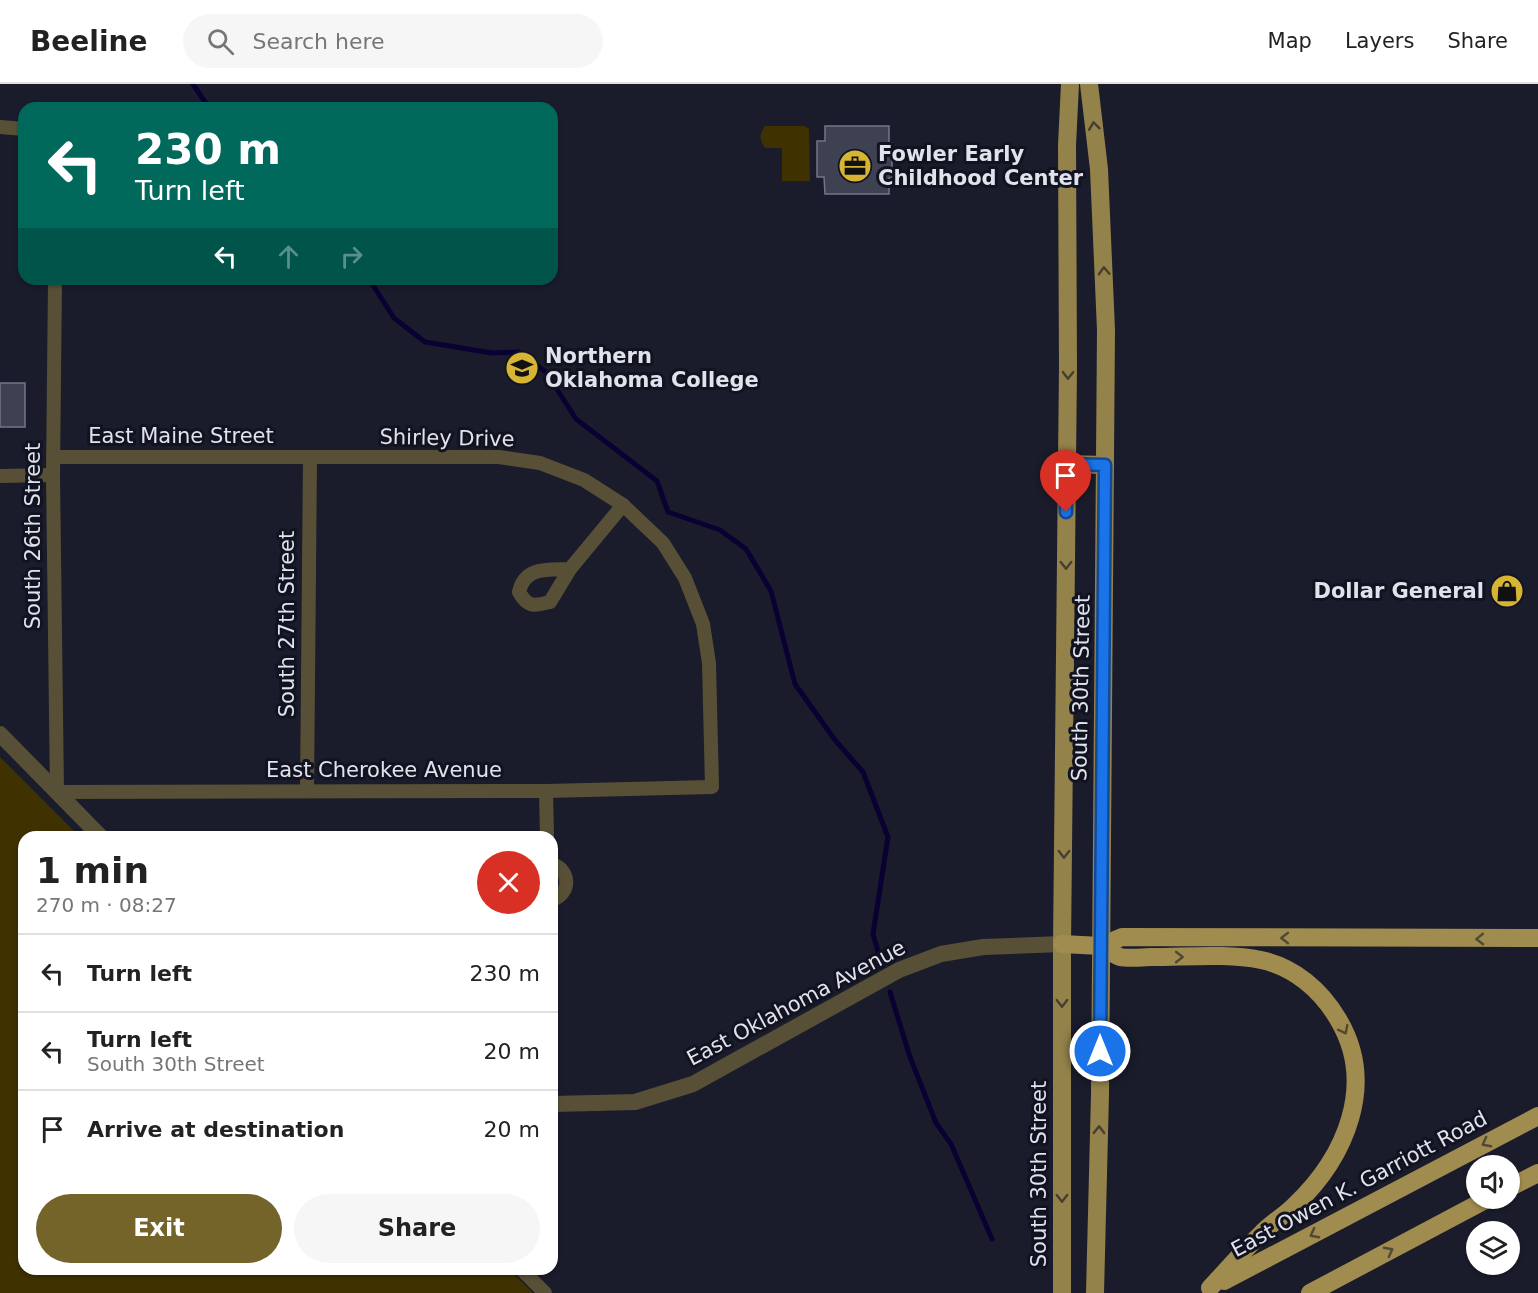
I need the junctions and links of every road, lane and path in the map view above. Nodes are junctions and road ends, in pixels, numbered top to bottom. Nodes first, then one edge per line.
1 (1070, 84) edge
2 (1089, 84) edge
3 (0, 128) edge
4 (18, 129) edge
5 (55, 285) edge
6 (53, 457) junction
7 (310, 457) junction
8 (1066, 464) junction
9 (1105, 465) junction
10 (53, 475) junction
11 (0, 476) edge
12 (622, 505) junction
13 (570, 569) dead end
14 (0, 734) edge
15 (712, 787) joint
16 (307, 791) junction
17 (546, 791) junction
18 (57, 792) junction
19 (94, 831) edge
20 (547, 831) edge
21 (558, 867) edge
22 (558, 896) edge
23 (1538, 938) edge
24 (1062, 944) junction
25 (1101, 946) junction
26 (558, 1104) edge
27 (1538, 1116) edge
28 (1538, 1173) edge
29 (1520, 1182) edge
30 (1468, 1209) edge
31 (527, 1275) edge
32 (1206, 1291) edge
33 (545, 1293) edge
34 (1062, 1293) edge
35 (1095, 1293) edge
36 (1310, 1293) edge

1 -> 8 main road, South 30th Street
9 -> 2 main road, South 30th Street
3 - 4 street
5 - 6 street, South 26th Street
6 - 7 street, East Maine Street
6 - 10 street, South 26th Street
7 - 12 street, Shirley Drive
7 - 16 street, South 27th Street
8 - 9 main road
8 -> 24 main road, South 30th Street
9 - 25 main road, South 30th Street
10 - 11 street
10 - 18 street, South 26th Street
12 - 13 street
12 - 15 street, Shirley Drive
14 - 18 street
15 - 17 street, East Cherokee Avenue
16 - 17 street, East Cherokee Avenue
16 - 18 street, East Cherokee Avenue
17 - 20 street
18 - 19 street
21 - 22 street
23 -> 25 highway
24 - 25 highway
24 - 26 street, East Oklahoma Avenue
24 -> 34 main road, South 30th Street
25 -> 32 highway
35 -> 25 main road, South 30th Street
27 -> 32 highway, East Owen K. Garriott Road
28 - 29 highway
36 -> 30 highway
31 - 33 street

